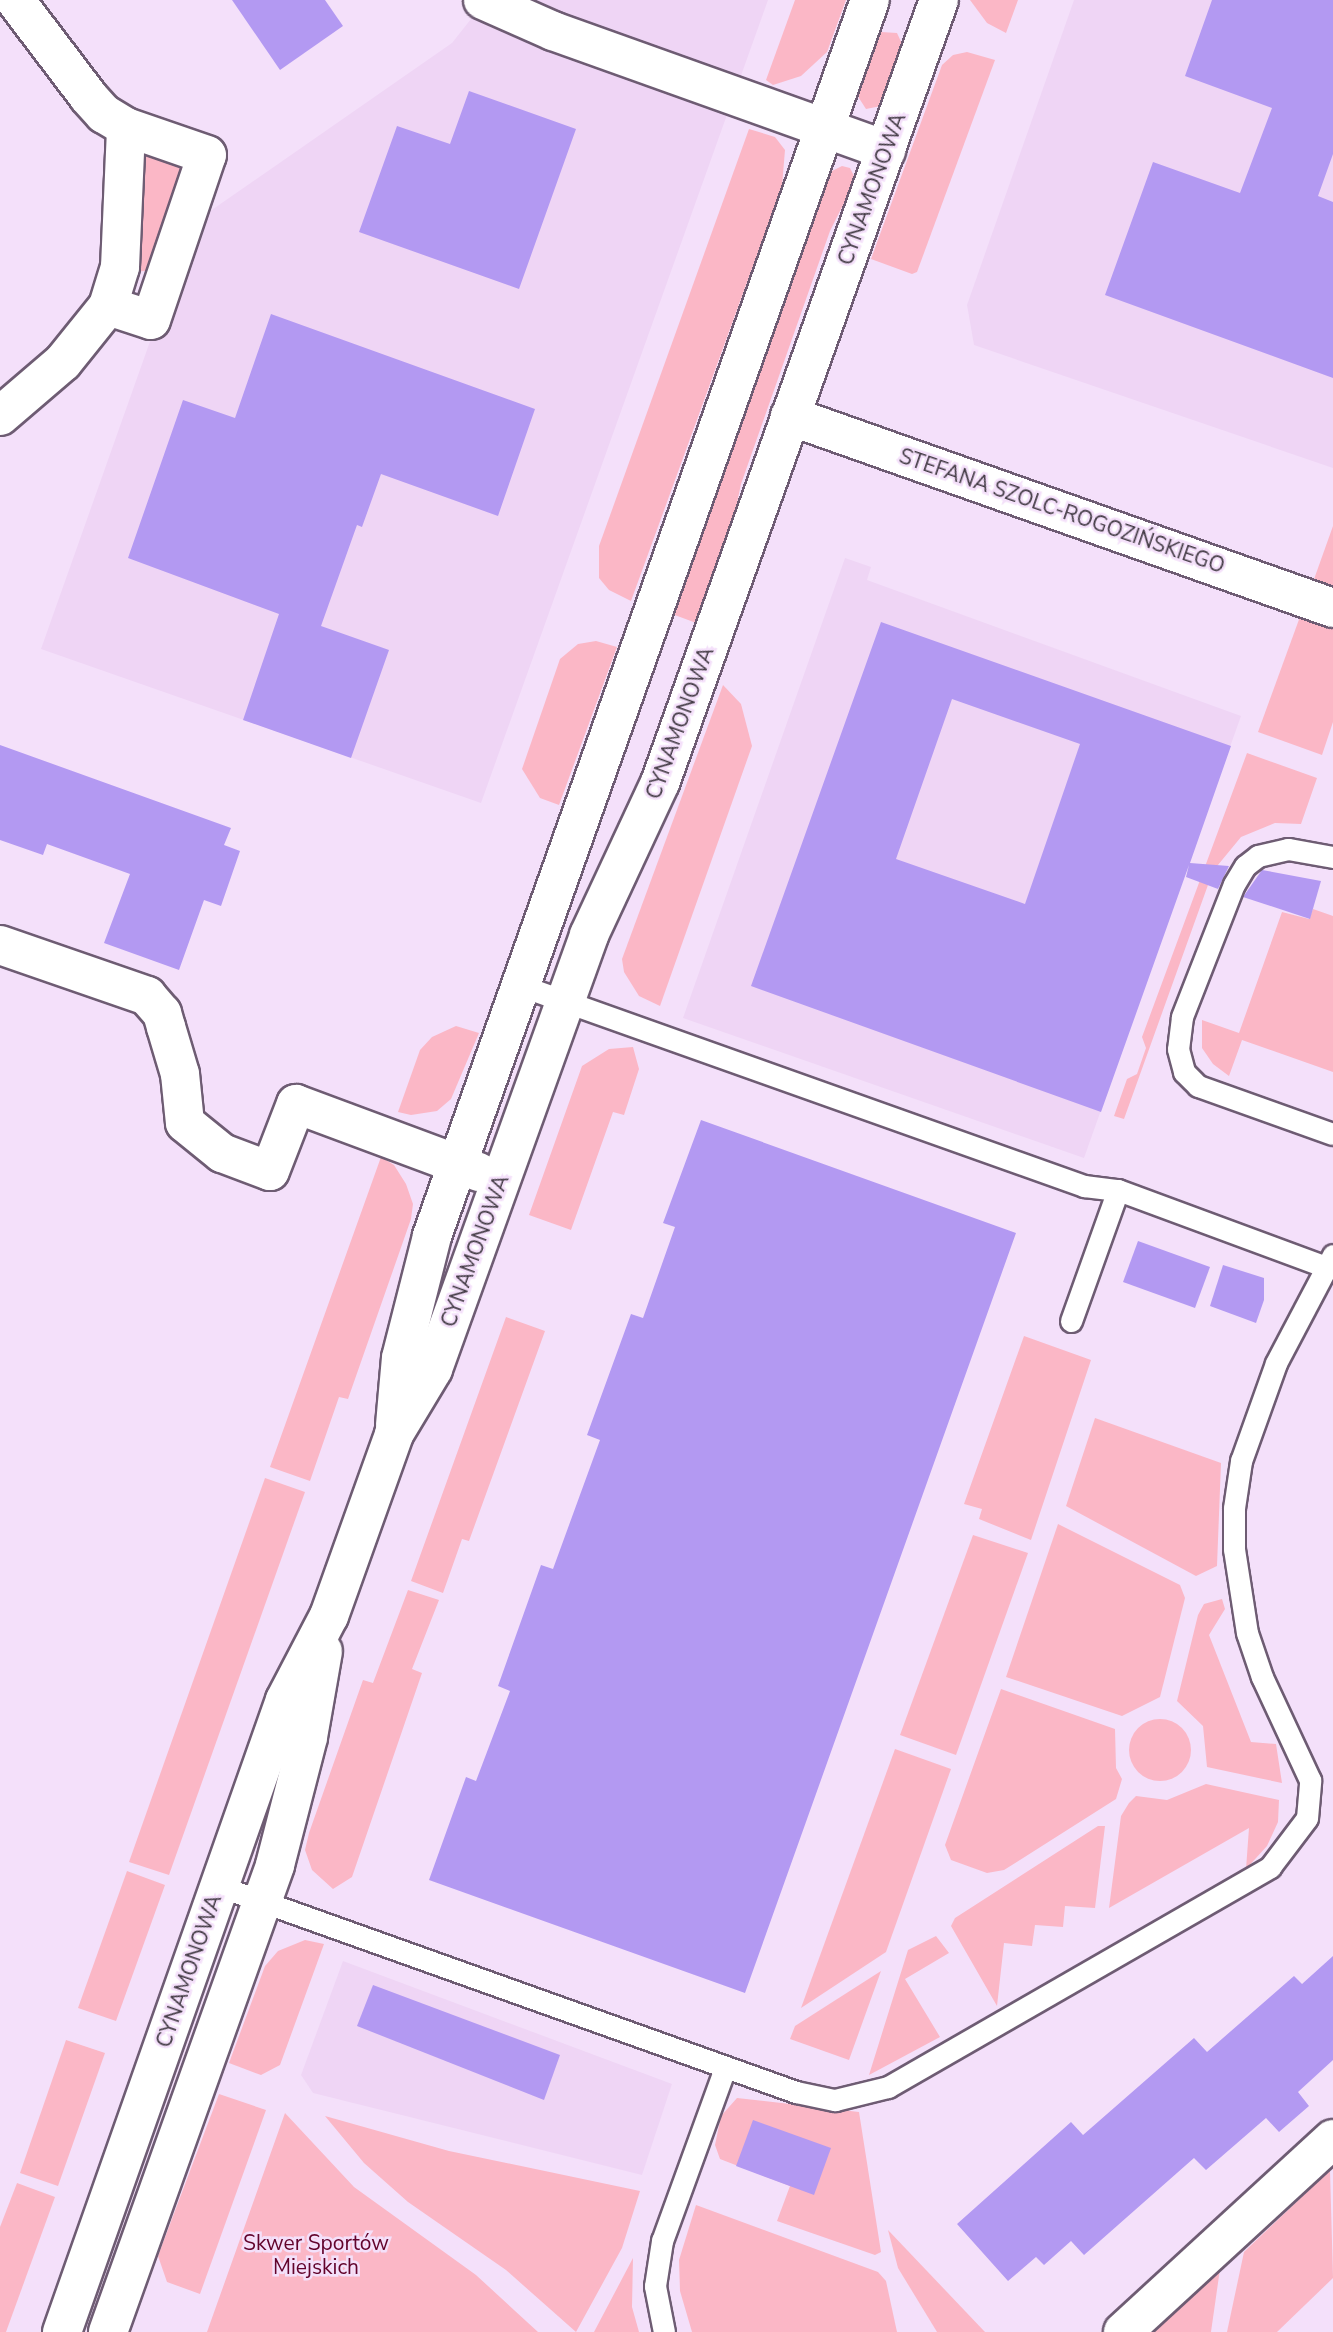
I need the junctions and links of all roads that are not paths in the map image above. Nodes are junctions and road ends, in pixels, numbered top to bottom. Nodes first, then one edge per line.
1 (15, 0) edge
2 (483, 0) edge
3 (870, 0) edge
4 (939, 0) edge
5 (126, 127) junction
6 (827, 128) junction
7 (886, 150) junction
8 (108, 306) junction
9 (0, 416) edge
10 (790, 416) junction
11 (1333, 608) edge
12 (1333, 857) edge
13 (0, 945) edge
14 (522, 986) junction
15 (565, 1001) junction
16 (1333, 1134) edge
17 (456, 1164) junction
18 (501, 1180) junction
19 (1118, 1190) junction
20 (1330, 1261) edge
21 (1071, 1321) dead end
22 (394, 1434) junction
23 (329, 1616) junction
24 (219, 1886) junction
25 (261, 1901) junction
26 (725, 2068) junction
27 (1333, 2139) edge
28 (82, 2275) junction
29 (122, 2290) junction
30 (62, 2332) edge
31 (108, 2332) edge
32 (664, 2332) edge
33 (1123, 2332) edge

1 - 5 street
2 - 6 street
3 - 6 street, CYNAMONOWA
4 - 7 street, CYNAMONOWA
5 - 8 street
5 - 8 street
6 - 7 street
6 - 14 street, CYNAMONOWA
7 - 10 street, CYNAMONOWA
8 - 9 street
10 - 11 street, STEFANA SZOLC-ROGOZIŃSKIEGO
10 - 15 street, CYNAMONOWA
12 - 16 lane
13 - 17 street
14 - 15 lane
14 - 17 street, CYNAMONOWA
15 - 18 street, CYNAMONOWA
15 - 19 lane
17 - 18 street
17 - 22 street, CYNAMONOWA
18 - 22 street, CYNAMONOWA
19 - 20 lane
19 - 21 lane
20 - 26 lane
22 - 23 street, CYNAMONOWA
23 - 24 street, CYNAMONOWA
23 - 25 street, CYNAMONOWA
24 - 25 lane
24 - 28 street, CYNAMONOWA
25 - 26 lane
25 - 29 street, CYNAMONOWA
26 - 32 lane
27 - 33 street
28 - 29 lane
28 - 30 street, CYNAMONOWA
29 - 31 street, CYNAMONOWA

